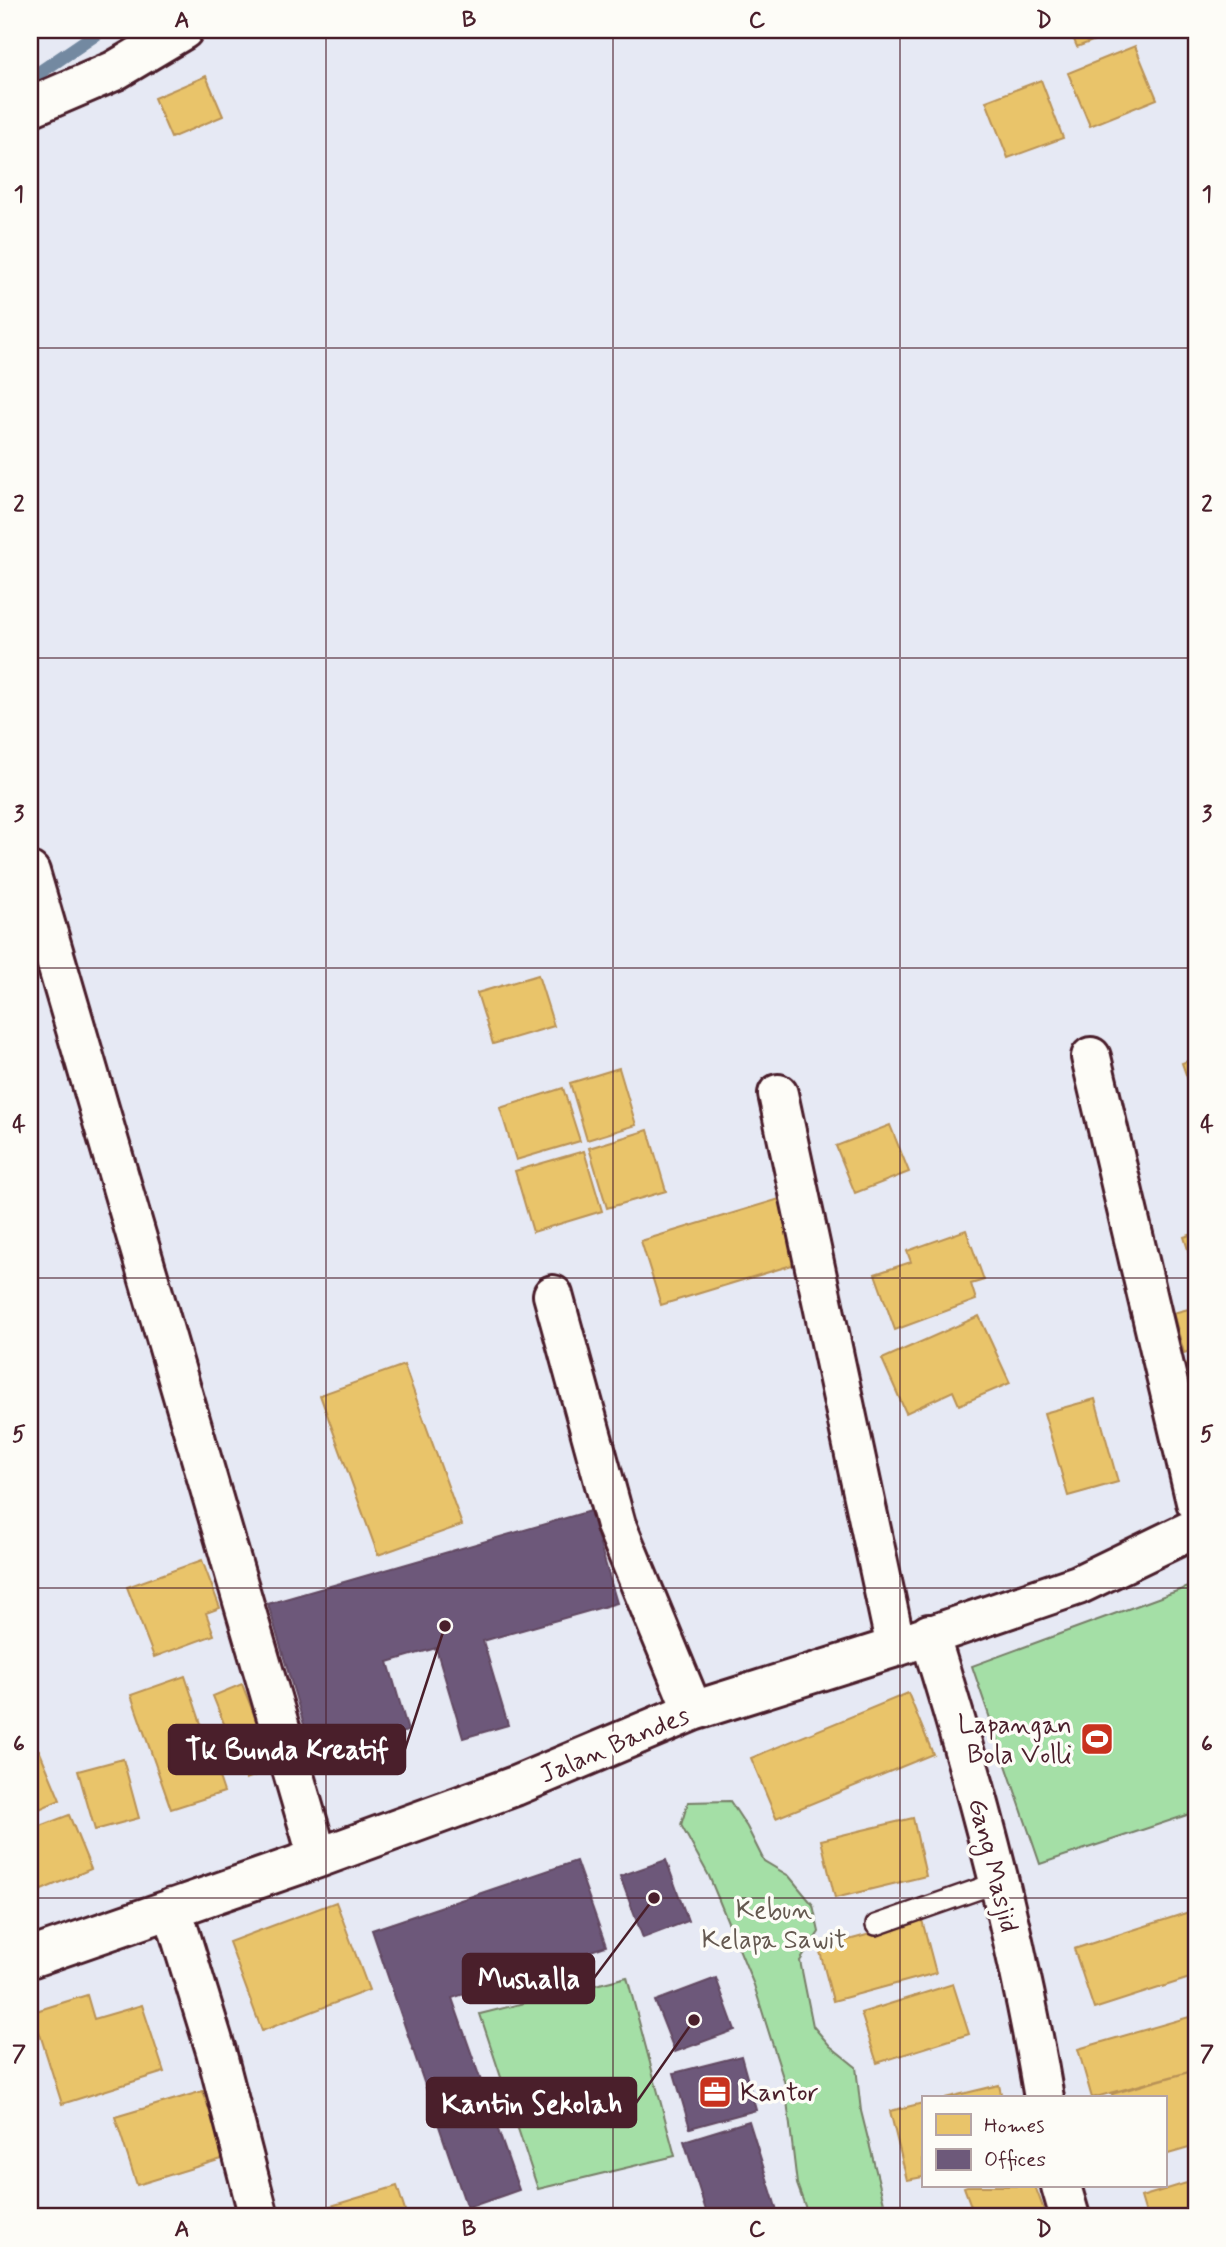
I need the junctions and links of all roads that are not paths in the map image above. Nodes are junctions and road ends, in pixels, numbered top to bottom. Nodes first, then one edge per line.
1 (183, 30) edge
2 (30, 107) edge
3 (30, 872) edge
4 (1091, 1057) dead end
5 (778, 1094) dead end
6 (553, 1295) dead end
7 (1196, 1502) edge
8 (1196, 1528) edge
9 (912, 1641) junction
10 (693, 1711) junction
11 (318, 1858) junction
12 (999, 1882) junction
13 (172, 1909) junction
14 (876, 1925) dead end
15 (30, 1958) edge
16 (1044, 2096) edge
17 (1062, 2188) edge
18 (259, 2217) edge
19 (1070, 2217) edge

1 - 2 street
3 - 11 street
4 - 7 street
5 - 9 street, Gang Masjid
6 - 10 street
8 - 9 street, Jalan Bandes
9 - 10 street, Jalan Bandes
9 - 12 street, Gang Masjid
10 - 11 street, Jalan Bandes
11 - 13 street, Jalan Bandes
12 - 14 lane
12 - 16 street, Gang Masjid
13 - 15 street, Jalan Bandes
13 - 18 street
17 - 19 street

